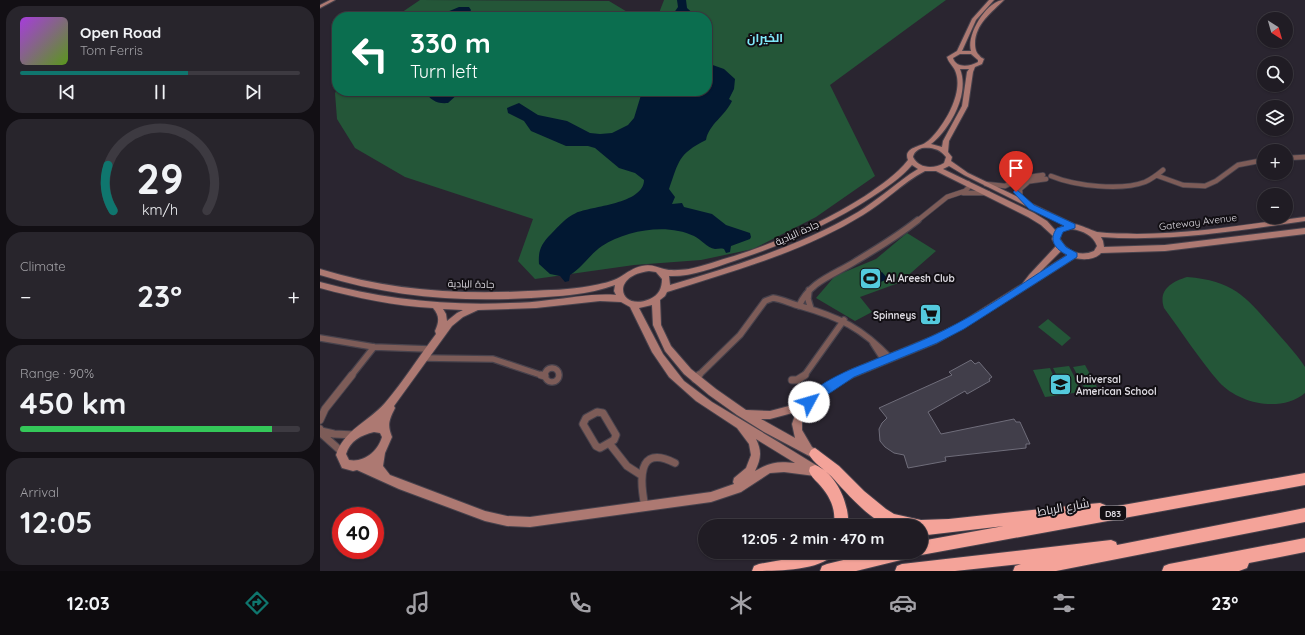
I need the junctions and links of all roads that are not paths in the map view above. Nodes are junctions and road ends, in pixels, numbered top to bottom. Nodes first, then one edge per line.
1 (325, 0) edge
2 (332, 0) edge
3 (992, 0) edge
4 (998, 0) edge
5 (1002, 0) edge
6 (320, 3) edge
7 (995, 5) junction
8 (320, 7) edge
9 (959, 52) junction
10 (975, 54) junction
11 (956, 65) junction
12 (973, 67) junction
13 (925, 146) junction
14 (945, 152) junction
15 (1305, 157) edge
16 (1293, 158) edge
17 (911, 161) junction
18 (1257, 161) edge
19 (948, 162) junction
20 (924, 169) junction
21 (938, 169) junction
22 (1163, 170) dead end
23 (1158, 176) junction
24 (1047, 177) junction
25 (968, 183) junction
26 (985, 184) junction
27 (961, 192) junction
28 (988, 193) junction
29 (1032, 207) junction
30 (1305, 219) edge
31 (1072, 226) junction
32 (1305, 231) edge
33 (1093, 234) junction
34 (1056, 235) junction
35 (1060, 247) junction
36 (1100, 250) junction
37 (1074, 255) junction
38 (320, 272) edge
39 (661, 272) junction
40 (622, 279) junction
41 (1026, 284) junction
42 (320, 285) edge
43 (666, 289) junction
44 (809, 290) junction
45 (621, 298) junction
46 (656, 300) junction
47 (435, 305) junction
48 (633, 305) junction
49 (478, 306) junction
50 (799, 306) junction
51 (811, 309) junction
52 (844, 320) junction
53 (320, 338) edge
54 (374, 347) junction
55 (430, 348) junction
56 (423, 358) junction
57 (887, 359) junction
58 (545, 376) dead end
59 (695, 378) junction
60 (792, 380) dead end
61 (815, 395) junction
62 (394, 400) junction
63 (746, 414) junction
64 (320, 420) edge
65 (739, 423) junction
66 (321, 430) edge
67 (383, 430) junction
68 (359, 432) junction
69 (609, 443) junction
70 (342, 452) junction
71 (380, 452) junction
72 (815, 454) junction
73 (675, 463) dead end
74 (357, 465) junction
75 (815, 471) junction
76 (641, 475) junction
77 (388, 479) junction
78 (1305, 479) edge
79 (728, 492) junction
80 (645, 507) junction
81 (1140, 508) junction
82 (1305, 515) edge
83 (841, 519) edge
84 (890, 519) edge
85 (928, 528) edge
86 (1173, 540) junction
87 (1305, 545) edge
88 (928, 547) edge
89 (1280, 550) junction
90 (816, 559) edge
91 (876, 559) edge
92 (758, 571) edge
93 (827, 571) edge
94 (902, 571) edge
95 (1020, 571) edge
96 (1169, 571) edge
97 (1217, 571) edge

1 - 6 street
2 - 8 street
3 - 9 street
4 - 7 street
5 - 7 street
7 - 10 street
9 - 10 street
9 - 11 street
10 - 12 street
11 - 12 street
11 - 13 street
12 - 14 street
13 - 14 street
13 - 17 street
14 - 19 street
15 - 16 street
17 - 20 street
17 - 39 street, جادة البادية
18 - 23 street
19 - 21 street
19 - 26 street
20 - 21 street
20 - 43 street, جادة البادية
21 - 25 street
22 - 23 street
23 - 24 street
24 - 26 street
24 - 29 street
25 - 27 street
25 - 28 street
26 - 29 street
27 - 28 street
27 - 44 street
28 - 34 street
29 - 31 street
30 - 33 street, Gateway Avenue
31 - 33 street
31 - 34 street
32 - 36 street
33 - 36 street
34 - 35 street
35 - 37 street
35 - 41 street
36 - 37 street
37 - 41 street
38 - 40 street, جادة البادية
39 - 40 street
39 - 43 street
40 - 45 street
41 - 57 street
42 - 47 street
43 - 46 street
44 - 50 street
44 - 51 street
45 - 48 street
45 - 49 street
46 - 48 street
46 - 59 street
47 - 49 street
47 - 55 street
48 - 65 street
49 - 55 street
50 - 51 street
50 - 59 street
51 - 52 street
52 - 57 street
52 - 60 street
53 - 54 street
54 - 55 street
54 - 64 street
55 - 56 street
56 - 58 street
56 - 62 street
57 - 61 street
59 - 63 street
61 - 63 street
61 - 72 street
62 - 67 street
62 - 68 street
63 - 72 street
65 - 75 street
65 - 79 street
66 - 68 street
66 - 70 street
67 - 68 street
67 - 71 street
68 - 70 street
69 - 69 street
69 - 76 street
70 - 74 street
71 - 74 street
71 - 77 street
72 - 84 highway
73 - 76 street
74 - 77 street
75 - 79 street
75 - 83 highway
76 - 80 street
77 - 80 street
78 - 81 highway, شارع الرباط / D83
79 - 80 street
81 - 85 highway
81 - 88 highway, شارع الرباط / D83
82 - 86 highway
86 - 94 highway
86 - 95 highway
87 - 89 highway
89 - 96 highway
89 - 97 highway
90 - 92 highway
91 - 93 highway

